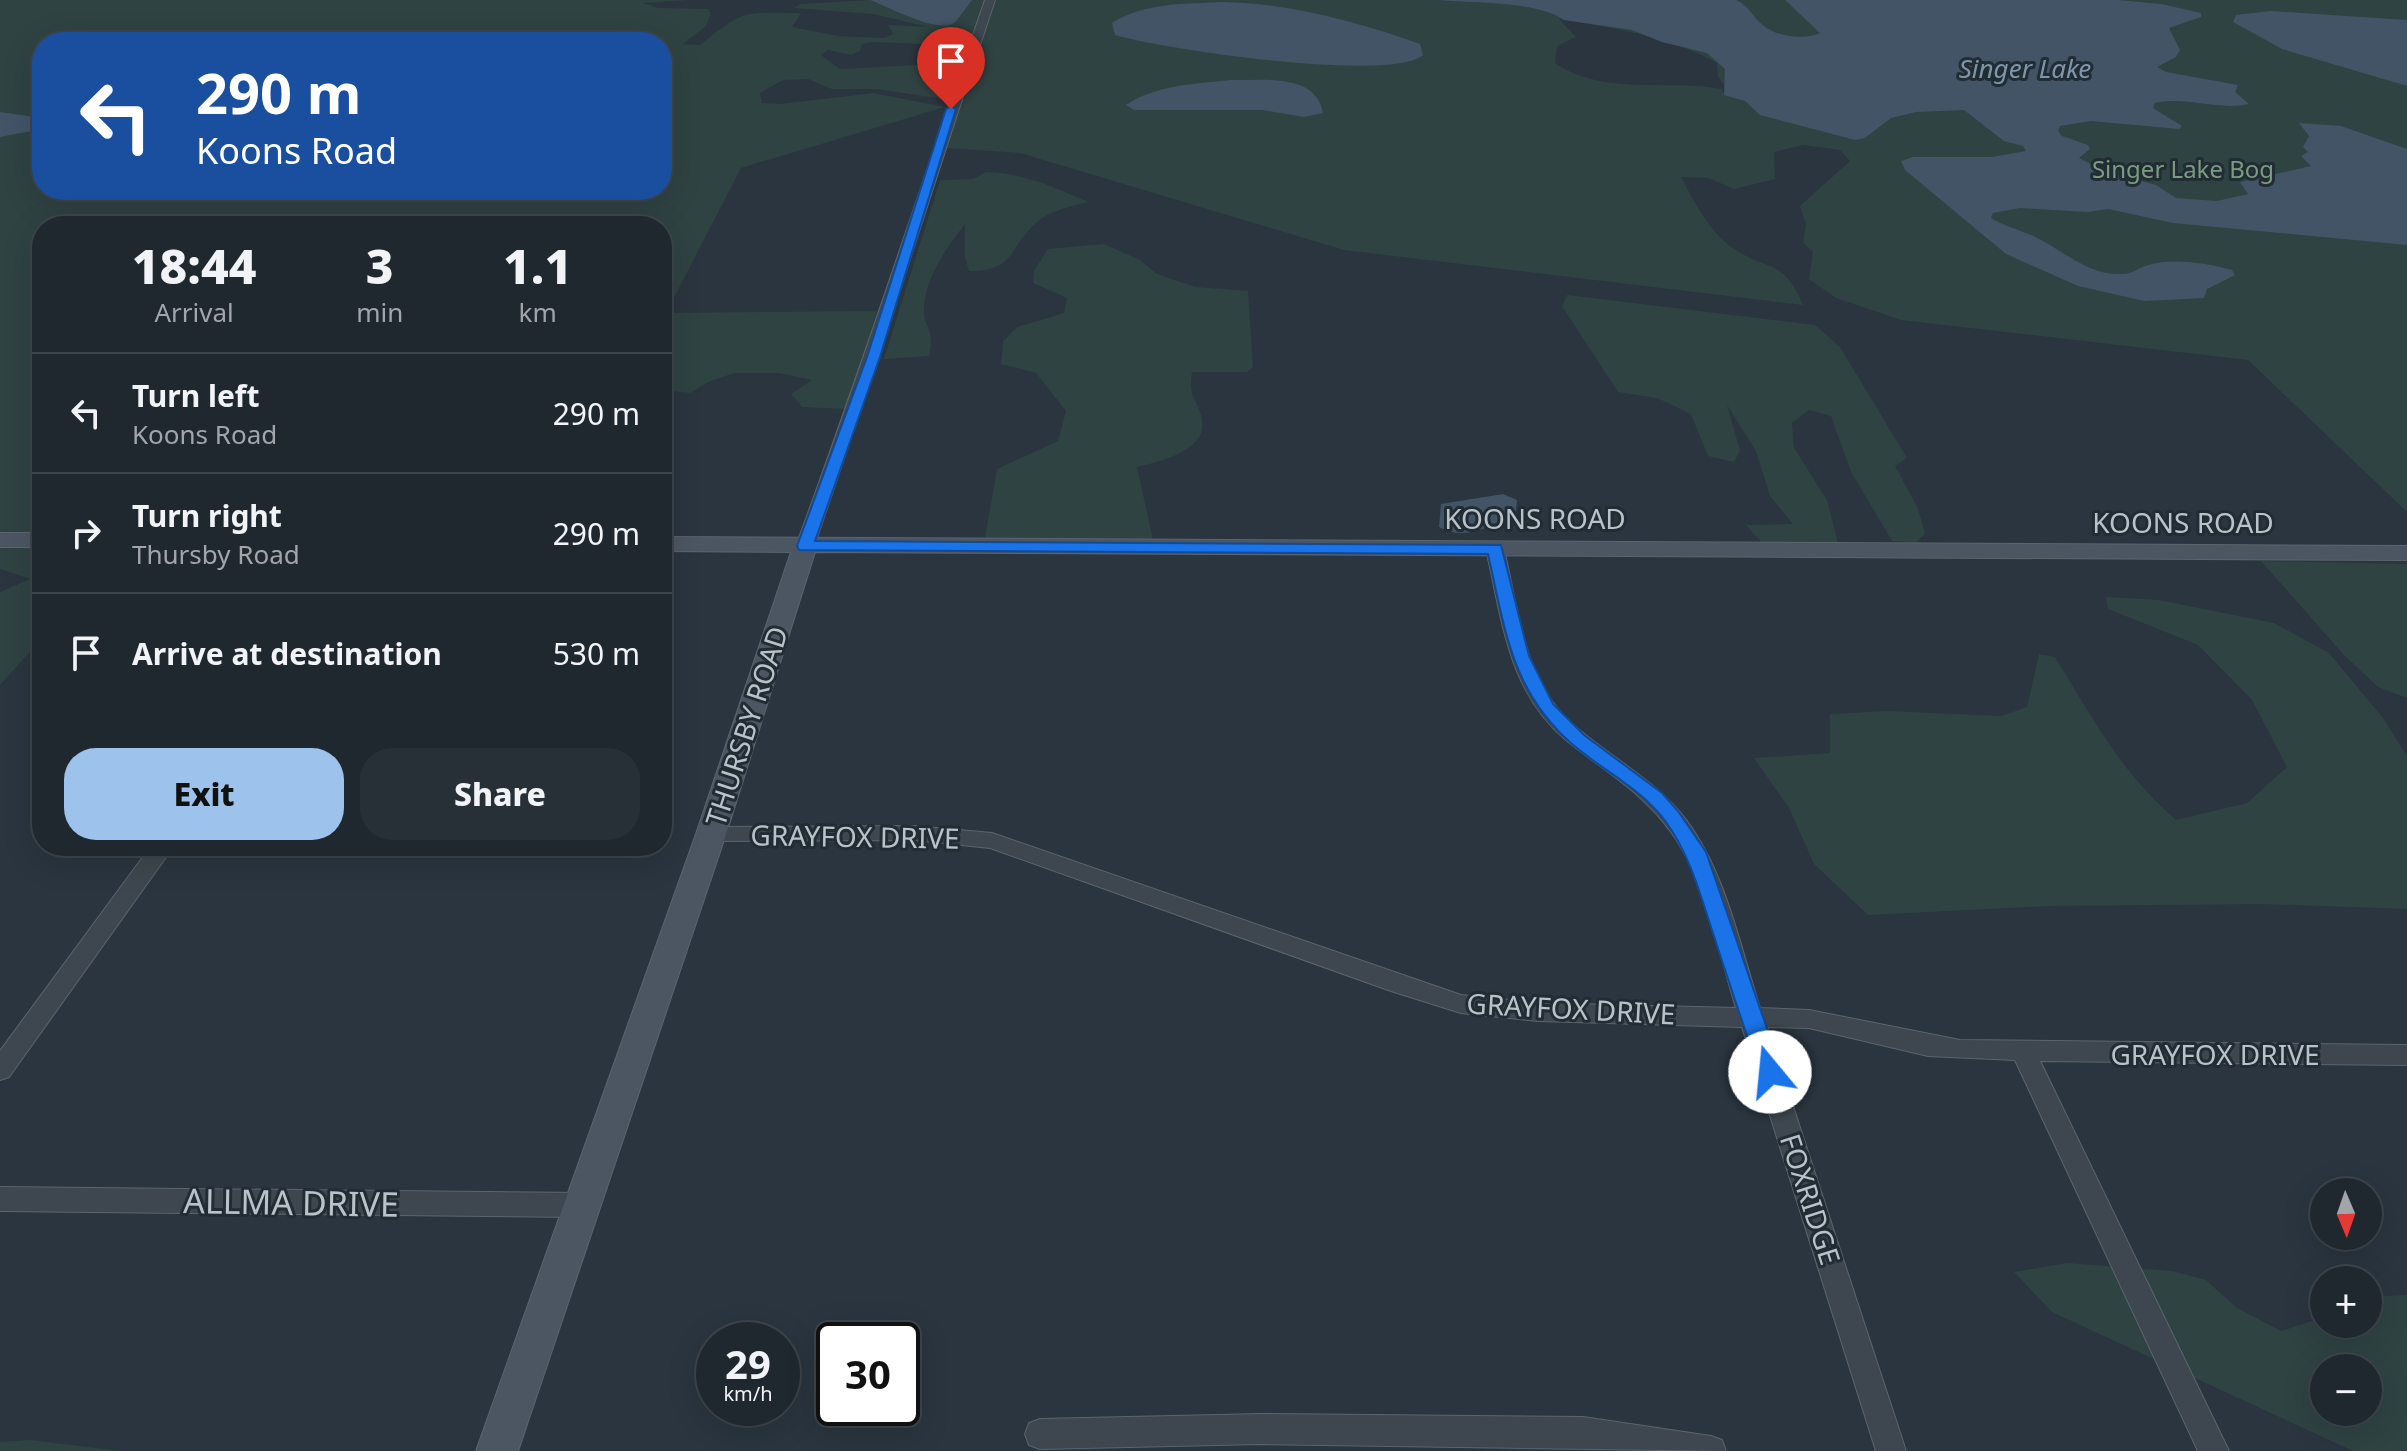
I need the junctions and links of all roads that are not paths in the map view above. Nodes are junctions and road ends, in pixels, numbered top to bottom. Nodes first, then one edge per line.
1 (990, 0) edge
2 (0, 540) edge
3 (32, 540) edge
4 (672, 544) edge
5 (805, 546) junction
6 (1495, 549) junction
7 (2407, 553) edge
8 (711, 834) junction
9 (156, 856) edge
10 (1753, 1015) junction
11 (2023, 1052) junction
12 (2407, 1055) edge
13 (0, 1070) edge
14 (0, 1199) edge
15 (582, 1205) junction
16 (1040, 1434) dead end
17 (497, 1451) edge
18 (1711, 1451) edge
19 (1891, 1451) edge
20 (2214, 1451) edge

1 - 5 street, THURSBY ROAD
2 - 3 street
4 - 5 street, KOONS ROAD
5 - 6 street, KOONS ROAD
5 - 8 street, THURSBY ROAD
6 - 7 street, KOONS ROAD
6 - 10 street, FOXRIDGE
8 - 10 street, GRAYFOX DRIVE
8 - 15 street, THURSBY ROAD
9 - 13 street
10 - 11 street, GRAYFOX DRIVE
10 - 19 street, FOXRIDGE
11 - 12 street, GRAYFOX DRIVE
11 - 20 street
14 - 15 street, ALLMA DRIVE
15 - 17 street, THURSBY ROAD
16 - 18 street

